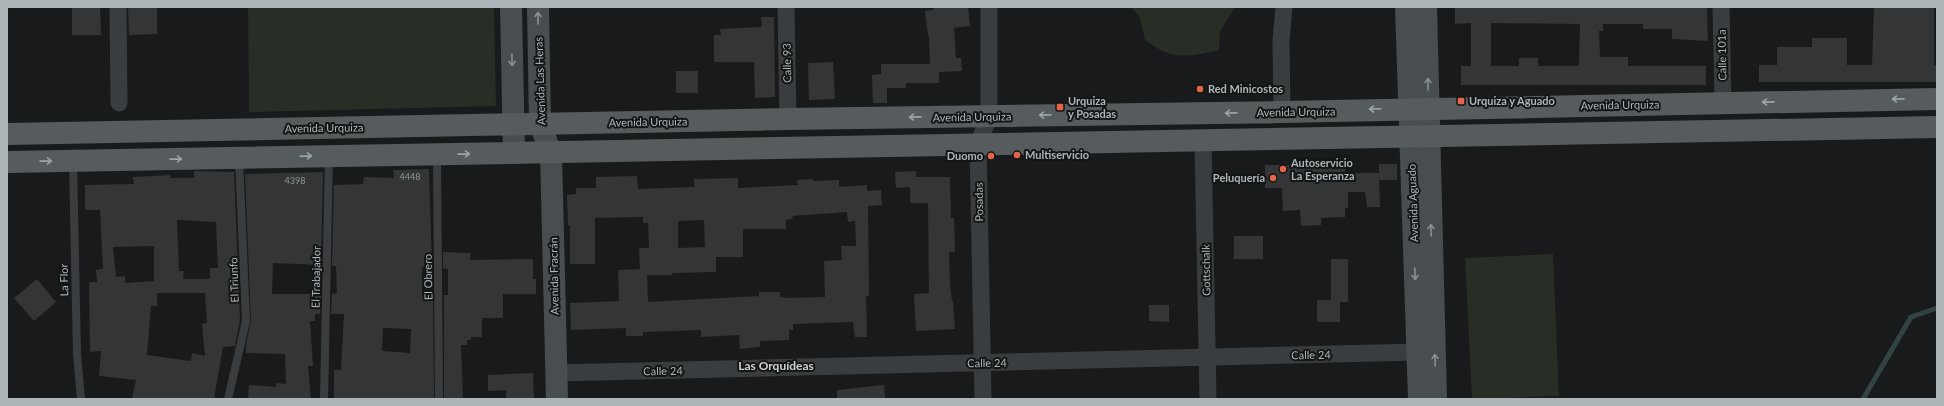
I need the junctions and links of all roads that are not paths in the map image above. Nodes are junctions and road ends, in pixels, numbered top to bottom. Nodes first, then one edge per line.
1 (118, 7) edge
2 (511, 7) edge
3 (538, 7) edge
4 (786, 7) edge
5 (989, 7) edge
6 (1276, 7) edge
7 (1284, 7) edge
8 (1406, 7) edge
9 (1426, 7) edge
10 (1721, 7) edge
11 (1281, 41) junction
12 (1937, 99) edge
13 (119, 103) dead end
14 (1723, 103) junction
15 (1419, 109) junction
16 (1282, 112) junction
17 (989, 116) junction
18 (788, 119) junction
19 (540, 124) junction
20 (513, 125) junction
21 (1937, 127) edge
22 (7, 134) edge
23 (1420, 137) junction
24 (1203, 141) junction
25 (978, 144) junction
26 (514, 153) junction
27 (551, 153) junction
28 (437, 154) junction
29 (329, 156) junction
30 (239, 158) junction
31 (73, 161) junction
32 (7, 162) edge
33 (1418, 352) junction
34 (1208, 358) junction
35 (983, 363) junction
36 (556, 373) junction
37 (81, 399) edge
38 (228, 399) edge
39 (324, 399) edge
40 (439, 399) edge
41 (557, 399) edge
42 (983, 399) edge
43 (1208, 399) edge
44 (1419, 399) edge
45 (1436, 399) edge

1 - 13 street
2 -> 20 main road
19 -> 3 main road, Avenida Las Heras
4 - 18 street, Calle 93
5 - 17 street, Posadas
6 - 11 street
7 - 11 street
8 - 15 main road, Avenida Aguado
15 -> 9 main road, Avenida Aguado
10 - 14 street, Calle 101a
11 - 16 street
12 -> 14 main road, Avenida Urquiza
14 - 15 main road, Avenida Urquiza
15 -> 16 main road, Avenida Urquiza
15 - 23 main road, Avenida Aguado
16 -> 17 main road, Avenida Urquiza
17 -> 18 main road, Avenida Urquiza
17 - 25 street, Posadas
18 - 19 main road, Avenida Urquiza
19 - 20 main road, Avenida Urquiza
19 - 27 main road, Avenida Las Heras
20 - 22 main road, Avenida Urquiza
20 - 26 main road
21 - 23 main road
23 - 24 main road
23 -> 33 main road, Avenida Aguado
45 -> 23 main road, Avenida Aguado
24 - 25 main road
24 - 34 street, Gottschalk
25 - 27 main road
25 - 35 street, Posadas
26 - 27 main road
28 -> 26 main road
27 - 36 main road, Avenida Fracrán
28 - 29 main road
28 - 40 lane, El Obrero
30 -> 29 main road
29 - 39 lane, El Trabajador
31 -> 30 main road
30 - 38 lane, El Triunfo
32 -> 31 main road
31 - 37 lane, La Flor
33 - 34 street, Calle 24
33 - 44 main road, Avenida Aguado
34 - 35 street, Calle 24
34 - 43 street, Gottschalk
35 - 36 street, Calle 24
35 - 42 street, Posadas
36 - 41 main road, Avenida Fracrán

